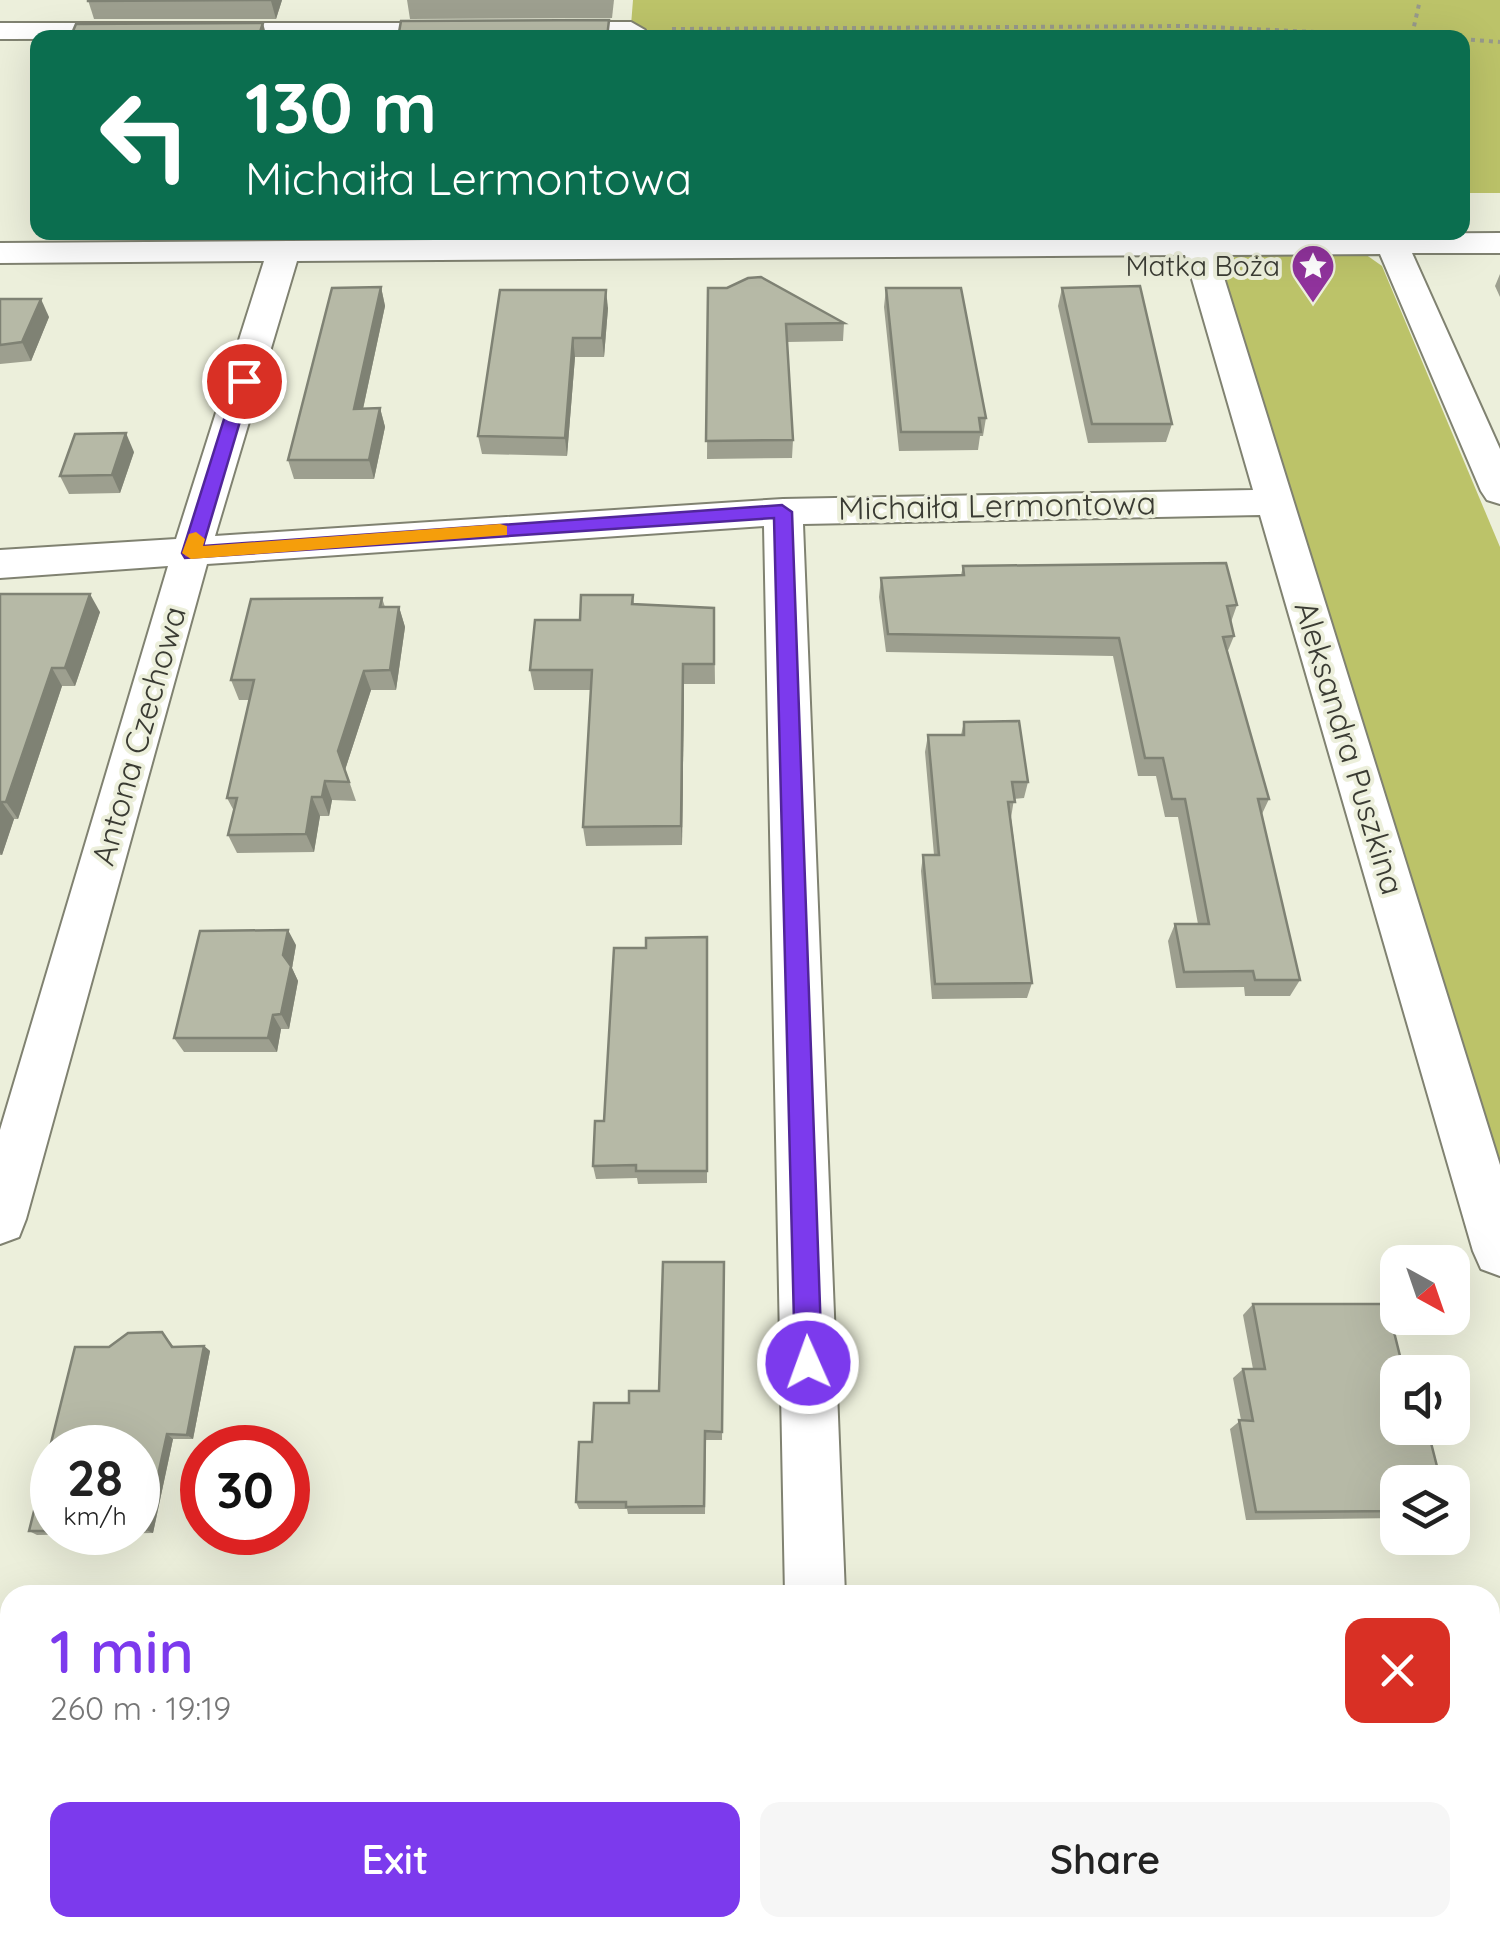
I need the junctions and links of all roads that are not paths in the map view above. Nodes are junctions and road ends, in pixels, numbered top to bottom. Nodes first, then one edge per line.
1 (359, 0) edge
2 (0, 30) edge
3 (30, 30) edge
4 (351, 30) edge
5 (521, 30) edge
6 (630, 30) road end
7 (1500, 243) edge
8 (1392, 244) junction
9 (1198, 245) junction
10 (295, 247) edge
11 (0, 253) edge
12 (1500, 491) edge
13 (1275, 502) junction
14 (782, 512) junction
15 (191, 553) junction
16 (0, 564) edge
17 (0, 1220) edge
18 (1500, 1251) edge
19 (816, 1585) edge

1 - 4 street
2 - 3 street
5 - 6 street
7 - 8 street
8 - 9 street
8 - 12 street
9 - 10 street
9 - 13 street, Aleksandra Puszkina
10 - 11 street
10 - 15 street, Antona Czechowa
13 - 14 street, Michaiła Lermontowa
13 - 18 street, Aleksandra Puszkina
14 - 15 street, Michaiła Lermontowa
14 - 19 street
15 - 16 street, Michaiła Lermontowa
15 - 17 street, Antona Czechowa

